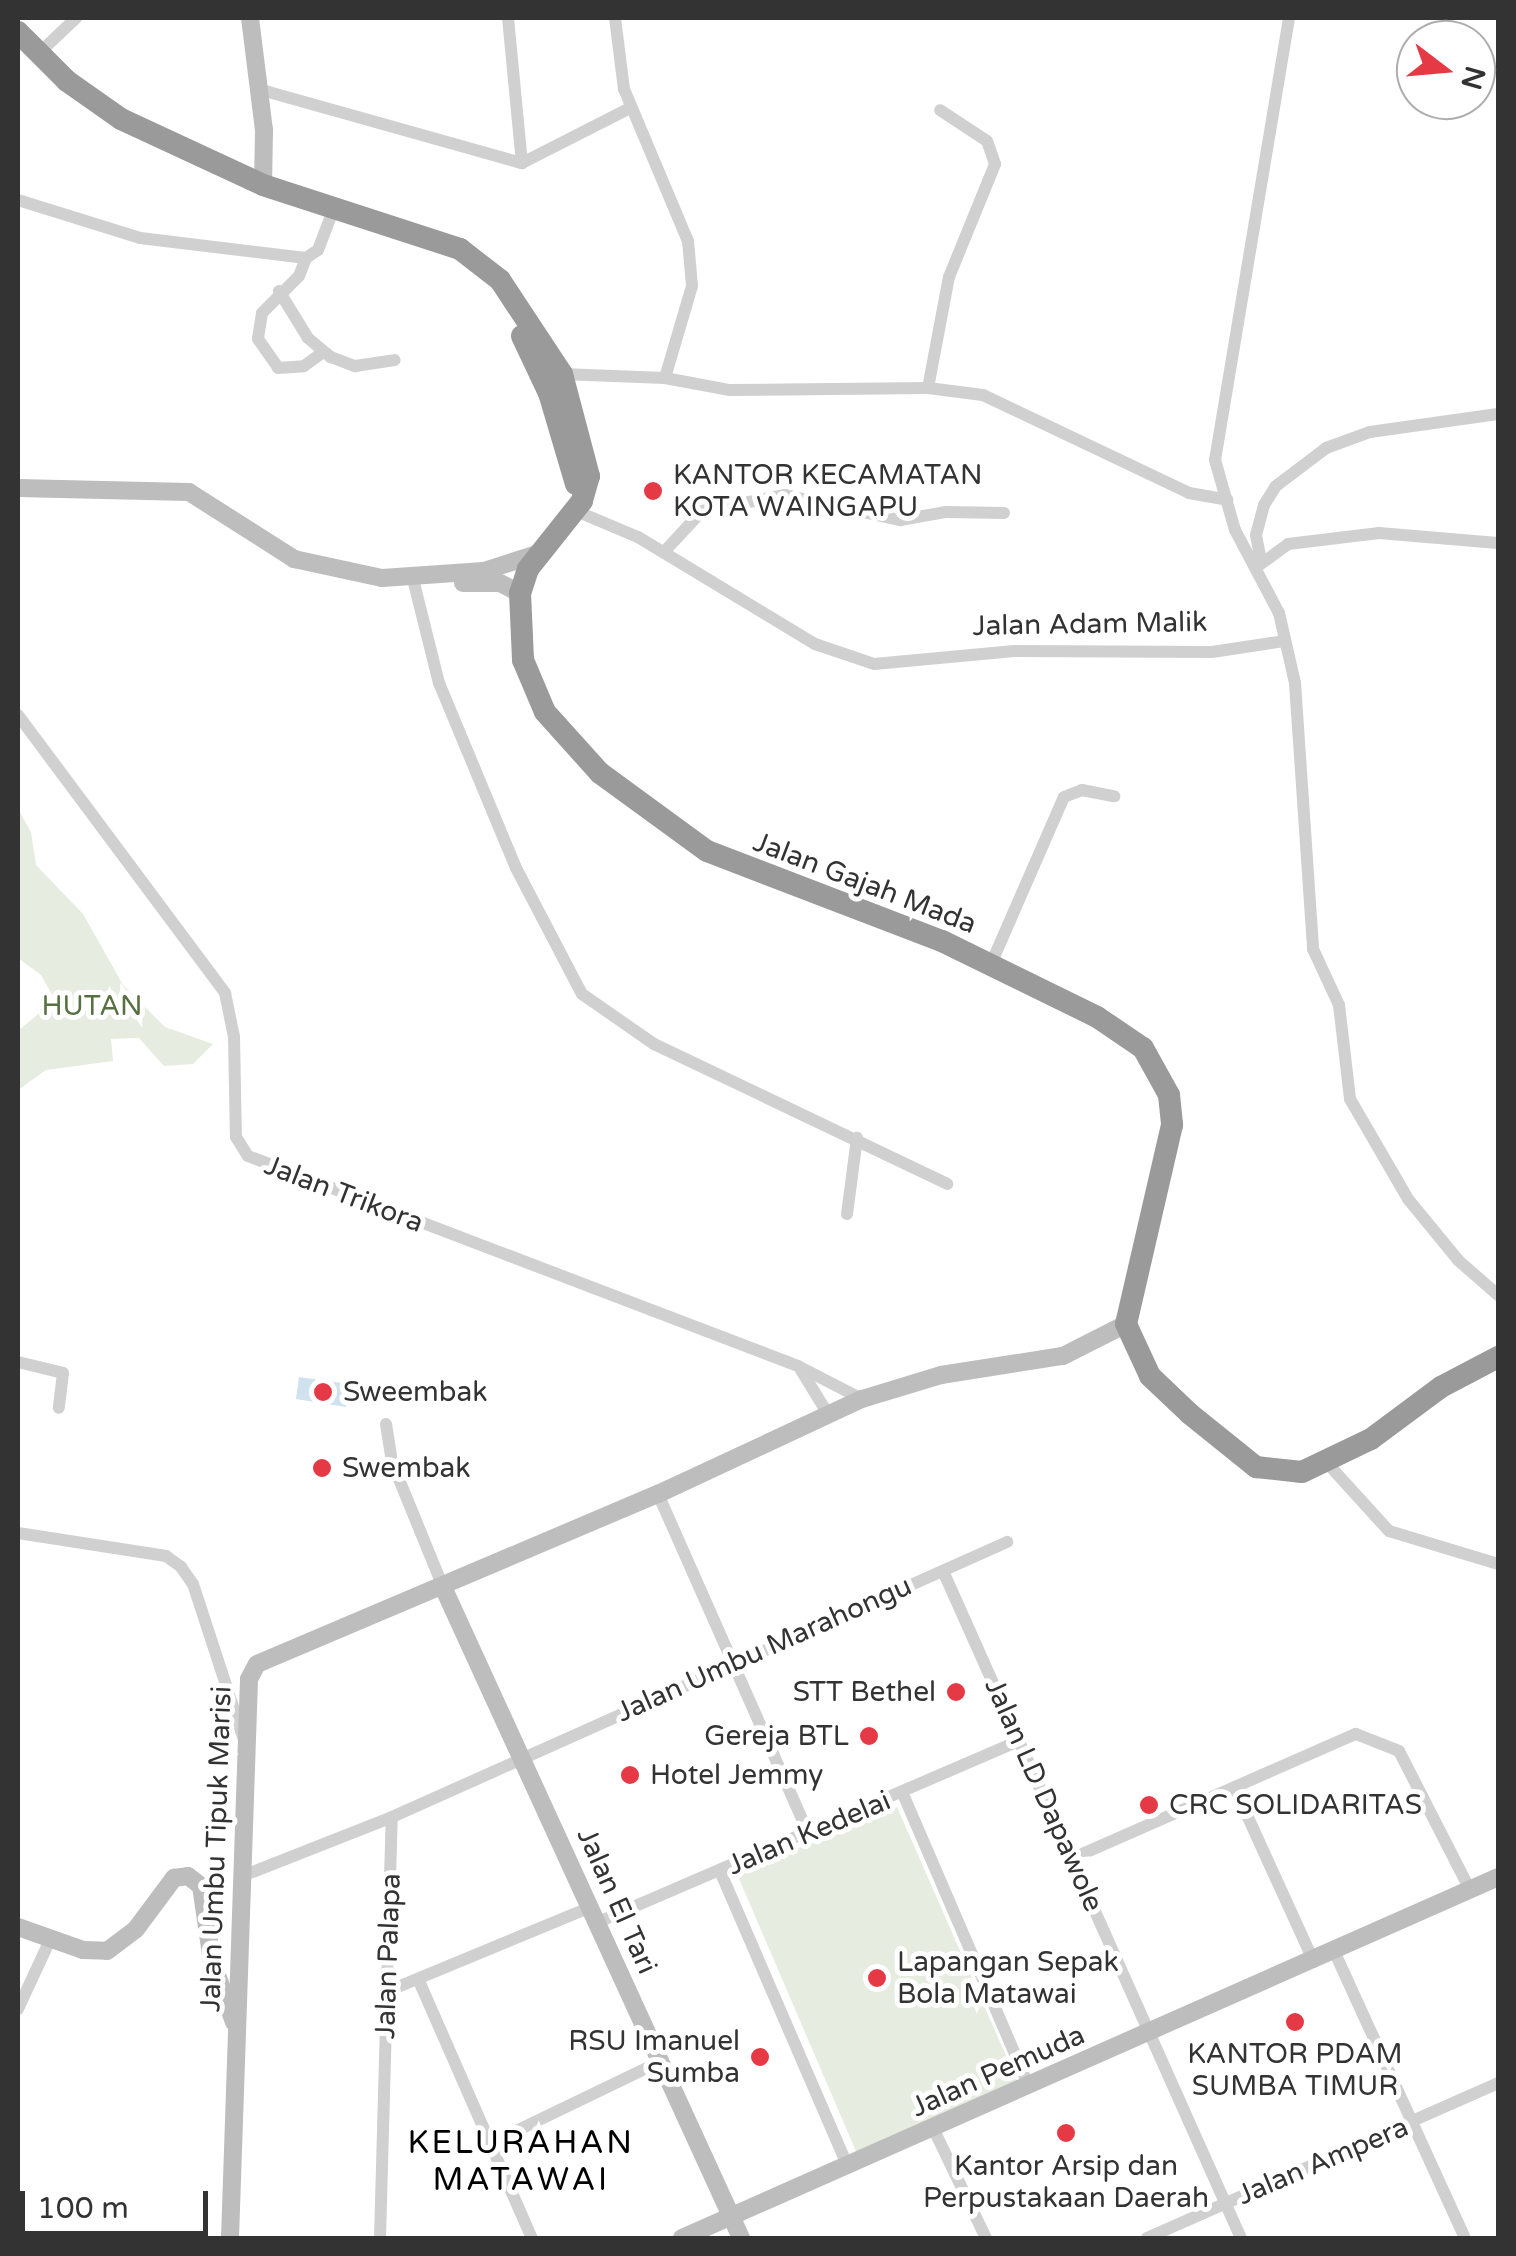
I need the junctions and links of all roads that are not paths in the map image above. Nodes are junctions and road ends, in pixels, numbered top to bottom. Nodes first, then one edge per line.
1 (76, 18) edge
2 (250, 18) edge
3 (508, 18) edge
4 (616, 18) edge
5 (1290, 18) edge
6 (18, 32) edge
7 (37, 55) junction
8 (258, 89) junction
9 (630, 108) junction
10 (940, 110) dead end
11 (522, 163) junction
12 (262, 186) junction
13 (18, 200) edge
14 (341, 210) junction
15 (306, 258) junction
16 (279, 292) junction
17 (323, 352) junction
18 (394, 360) dead end
19 (562, 374) junction
20 (665, 378) junction
21 (928, 388) junction
22 (1498, 414) edge
23 (18, 488) edge
24 (18, 499) edge
25 (1227, 500) junction
26 (579, 506) junction
27 (1004, 513) dead end
28 (1498, 543) edge
29 (664, 552) junction
30 (540, 553) junction
31 (1259, 564) junction
32 (414, 584) junction
33 (520, 593) junction
34 (1285, 642) junction
35 (18, 715) edge
36 (1114, 796) dead end
37 (991, 964) junction
38 (856, 1138) junction
39 (948, 1184) dead end
40 (847, 1214) dead end
41 (1498, 1294) edge
42 (1126, 1324) junction
43 (1498, 1357) edge
44 (18, 1362) edge
45 (798, 1366) junction
46 (862, 1398) junction
47 (59, 1408) dead end
48 (828, 1414) junction
49 (386, 1424) dead end
50 (1328, 1464) junction
51 (658, 1494) junction
52 (18, 1534) edge
53 (1007, 1542) dead end
54 (1498, 1564) edge
55 (944, 1571) junction
56 (442, 1587) junction
57 (730, 1664) junction
58 (1020, 1740) junction
59 (521, 1756) junction
60 (250, 1759) junction
61 (1236, 1790) junction
62 (903, 1794) junction
63 (392, 1817) junction
64 (808, 1834) junction
65 (1072, 1858) junction
66 (720, 1871) junction
67 (245, 1874) junction
68 (1498, 1877) edge
69 (1470, 1890) junction
70 (592, 1915) junction
71 (18, 1927) edge
72 (51, 1938) junction
73 (1334, 1952) junction
74 (1314, 1962) junction
75 (419, 1981) junction
76 (388, 1991) junction
77 (18, 2009) edge
78 (236, 2027) junction
79 (1150, 2035) junction
80 (660, 2062) junction
81 (1498, 2083) edge
82 (1029, 2086) junction
83 (1416, 2120) junction
84 (934, 2130) junction
85 (491, 2143) junction
86 (848, 2167) junction
87 (1225, 2203) junction
88 (732, 2218) junction
89 (230, 2238) edge
90 (380, 2238) edge
91 (532, 2238) edge
92 (682, 2238) edge
93 (741, 2238) edge
94 (986, 2238) edge
95 (1147, 2238) edge
96 (1241, 2238) edge
97 (1466, 2238) edge

1 - 7 street
2 - 8 street
3 - 11 street
4 - 9 street
5 - 25 street
6 - 7 highway
7 - 12 highway
8 - 11 street
8 - 12 street
9 - 11 street
9 - 20 street
10 - 21 street
12 - 14 highway
13 - 15 street
14 - 15 street
14 - 19 highway
14 - 26 highway
15 - 16 street
16 - 17 street
16 - 17 street
17 - 18 street
19 - 20 street
19 - 26 highway
20 - 21 street
21 - 25 street
22 - 31 street
23 - 32 street
24 - 32 street
25 - 31 street
26 - 29 street, Jalan Adam Malik
26 - 30 highway, Jalan Gajah Mada
27 - 29 street
28 - 31 street
29 - 34 street, Jalan Adam Malik
30 - 32 street
30 - 33 highway, Jalan Gajah Mada
31 - 34 street
32 - 33 street
32 - 38 street
33 - 37 highway, Jalan Gajah Mada
34 - 41 street
35 - 45 street, Jalan Trikora
36 - 37 street
37 - 42 highway, Jalan Gajah Mada
38 - 39 street
38 - 40 street
42 - 46 street
42 - 50 highway
43 - 50 highway
44 - 47 street
45 - 46 street, Jalan Trikora
45 - 48 street
46 - 48 street
48 - 51 street
49 - 56 street
50 - 54 street
51 - 56 street
51 - 57 street
52 - 60 street
53 - 55 street, Jalan Umbu Marahongu
55 - 57 street, Jalan Umbu Marahongu
55 - 58 street, Jalan LD Dapawole
56 - 59 street, Jalan El Tari
56 - 60 street, Jalan Umbu Tipuk Marisi
57 - 59 street, Jalan Umbu Marahongu
57 - 64 street
58 - 62 street, Jalan Kedelai
58 - 65 street, Jalan LD Dapawole
59 - 63 street
59 - 70 street, Jalan El Tari
60 - 67 street, Jalan Umbu Tipuk Marisi
61 - 65 street
61 - 69 street
61 - 74 street
62 - 64 street, Jalan Kedelai
62 - 82 street
63 - 67 street
63 - 76 street, Jalan Palapa
64 - 66 street, Jalan Kedelai
65 - 79 street, Jalan LD Dapawole
66 - 70 street, Jalan Kedelai
66 - 86 street
67 - 78 street, Jalan Umbu Tipuk Marisi
68 - 69 street, Jalan Pemuda
69 - 73 street, Jalan Pemuda
70 - 75 street, Jalan Kedelai
70 - 80 street, Jalan El Tari
71 - 72 street
72 - 77 street
72 - 78 street
73 - 74 street, Jalan Pemuda
73 - 83 street
74 - 79 street, Jalan Pemuda
75 - 76 street, Jalan Kedelai
75 - 85 street
76 - 90 street, Jalan Palapa
78 - 89 street, Jalan Umbu Tipuk Marisi
79 - 82 street, Jalan Pemuda
79 - 87 street, Jalan LD Dapawole
80 - 85 street
80 - 88 street, Jalan El Tari
81 - 83 street, Jalan Ampera
82 - 84 street, Jalan Pemuda
83 - 87 street, Jalan Ampera
83 - 97 street
84 - 86 street, Jalan Pemuda
84 - 94 street
85 - 91 street
86 - 88 street, Jalan Pemuda
87 - 95 street, Jalan Ampera
87 - 96 street, Jalan LD Dapawole
88 - 92 street, Jalan Pemuda
88 - 93 street, Jalan El Tari

